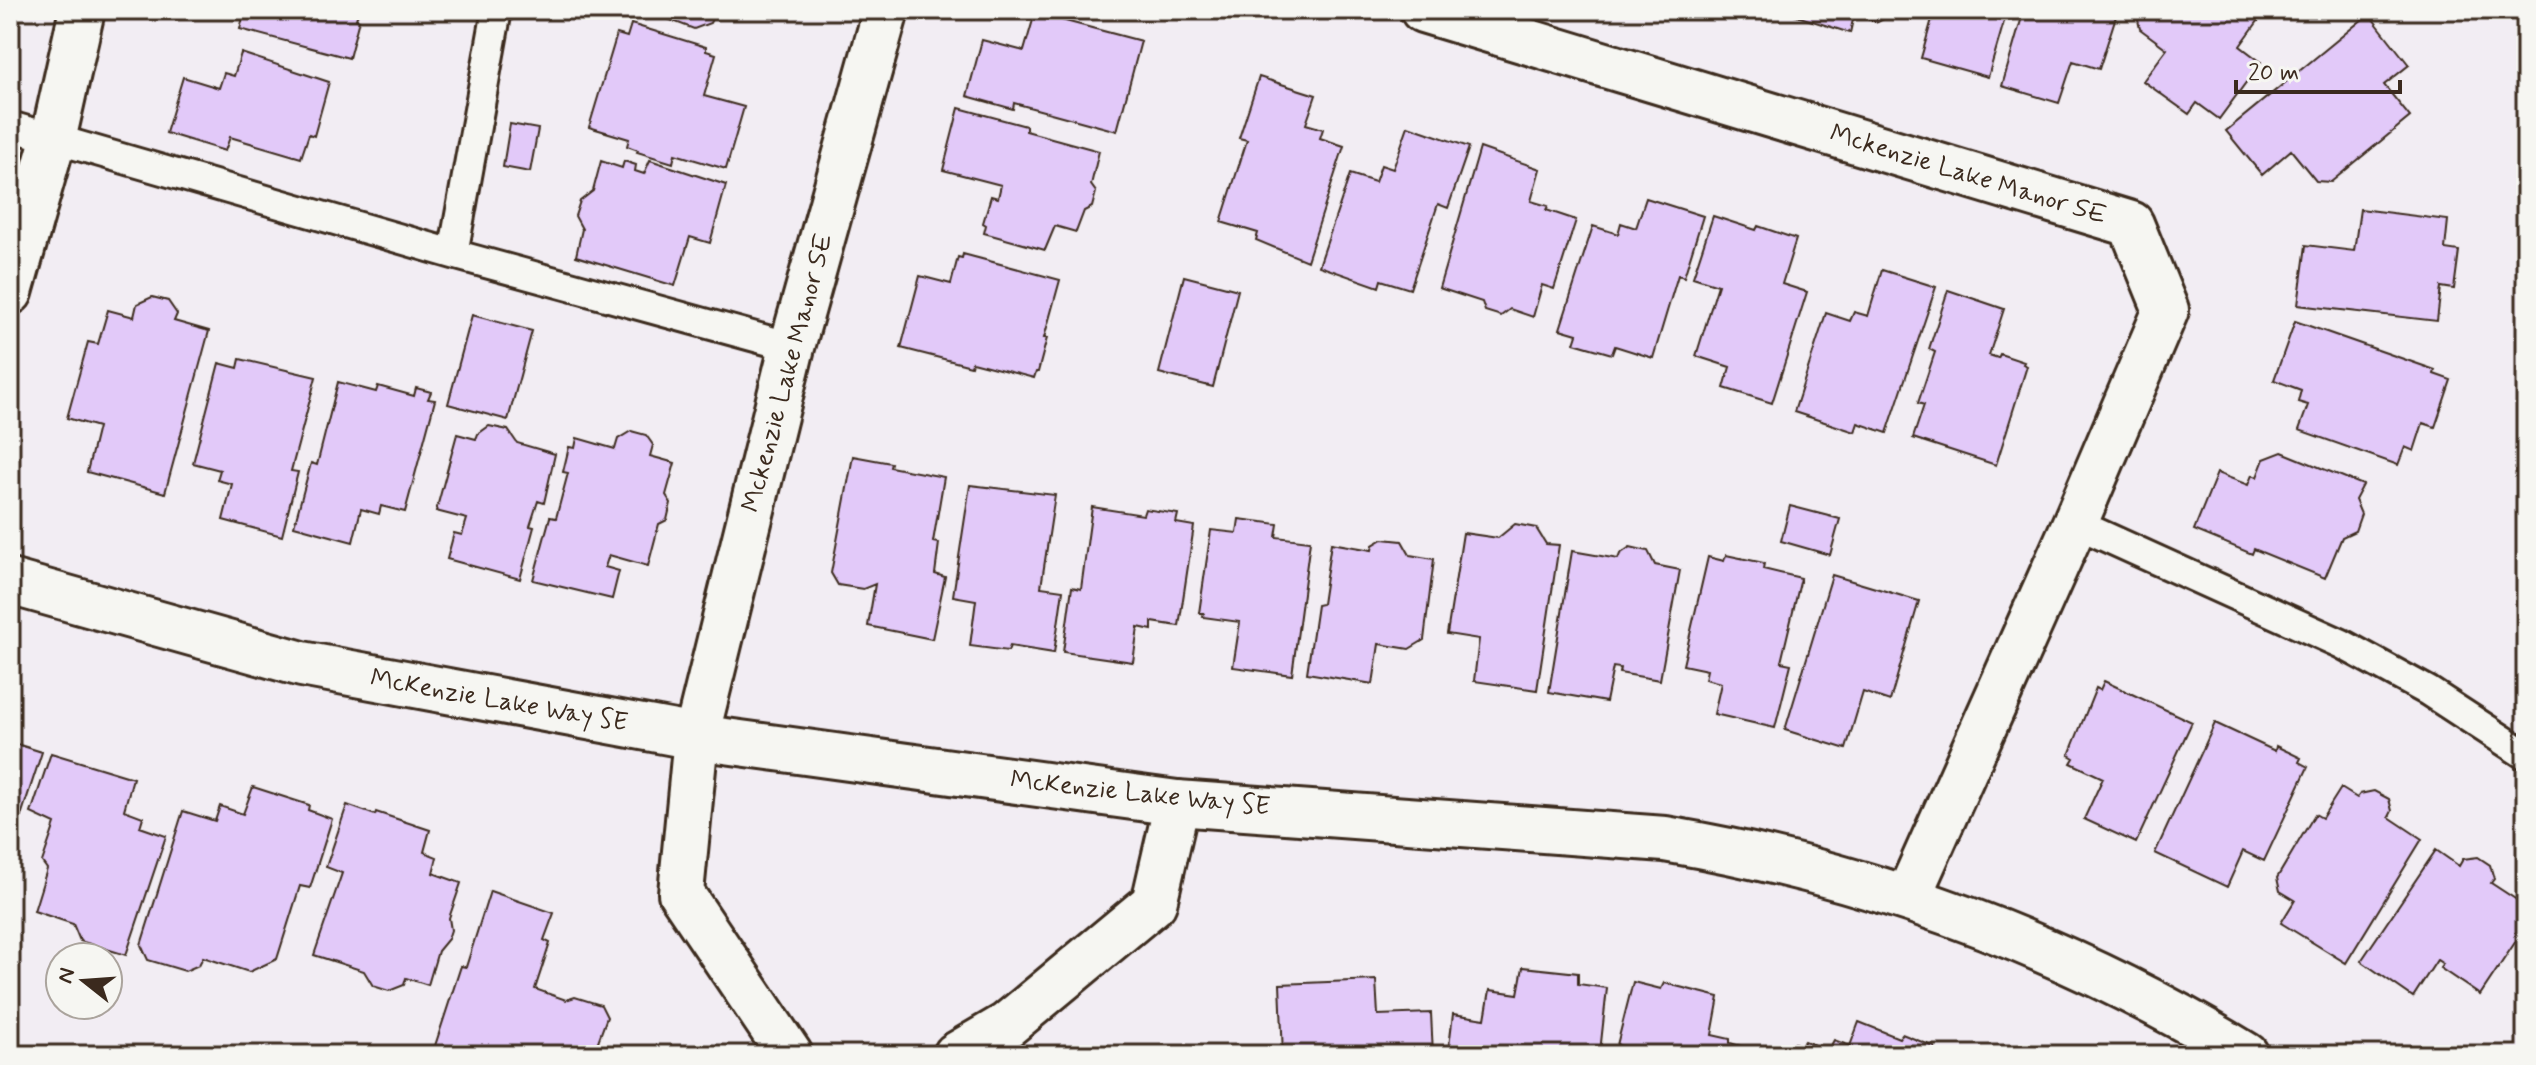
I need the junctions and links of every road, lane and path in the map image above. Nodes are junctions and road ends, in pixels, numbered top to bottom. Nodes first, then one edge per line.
1 (82, 10) edge
2 (497, 10) edge
3 (886, 10) edge
4 (1423, 10) edge
5 (10, 126) edge
6 (53, 140) junction
7 (453, 254) junction
8 (10, 292) edge
9 (792, 347) junction
10 (2075, 523) junction
11 (10, 582) edge
12 (696, 737) junction
13 (2526, 755) edge
14 (1177, 803) junction
15 (1908, 897) junction
16 (790, 1055) edge
17 (956, 1055) edge
18 (2246, 1055) edge

1 - 6 street
2 - 7 lane
3 - 9 street, Mckenzie Lake Manor SE
4 - 10 street, Mckenzie Lake Manor SE
5 - 6 lane
6 - 7 lane
6 - 8 street
7 - 9 lane
9 - 12 street, Mckenzie Lake Manor SE
10 - 13 lane
10 - 15 street, Mckenzie Lake Manor SE
11 - 12 street, McKenzie Lake Way SE
12 - 14 street, McKenzie Lake Way SE
12 - 16 street, Mckenzie Lake Manor SE
14 - 15 street, McKenzie Lake Way SE
14 - 17 street
15 - 18 street, McKenzie Lake Way SE

